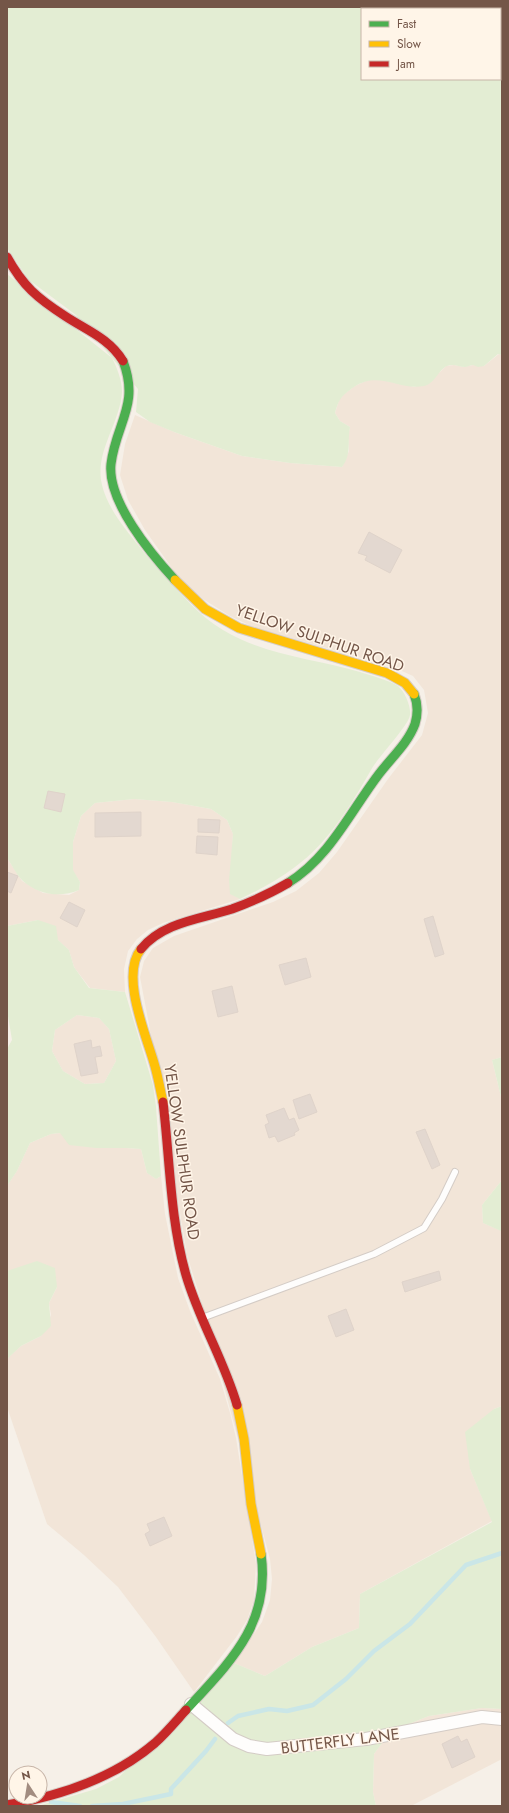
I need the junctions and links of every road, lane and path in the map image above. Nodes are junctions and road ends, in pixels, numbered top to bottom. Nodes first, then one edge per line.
1 (7, 257) edge
2 (455, 1172) dead end
3 (202, 1318) junction
4 (191, 1704) junction
5 (502, 1718) edge
6 (7, 1805) edge

1 - 3 street, YELLOW SULPHUR ROAD
2 - 3 lane
3 - 4 street, YELLOW SULPHUR ROAD
4 - 5 street, BUTTERFLY LANE
4 - 6 street, YELLOW SULPHUR ROAD

